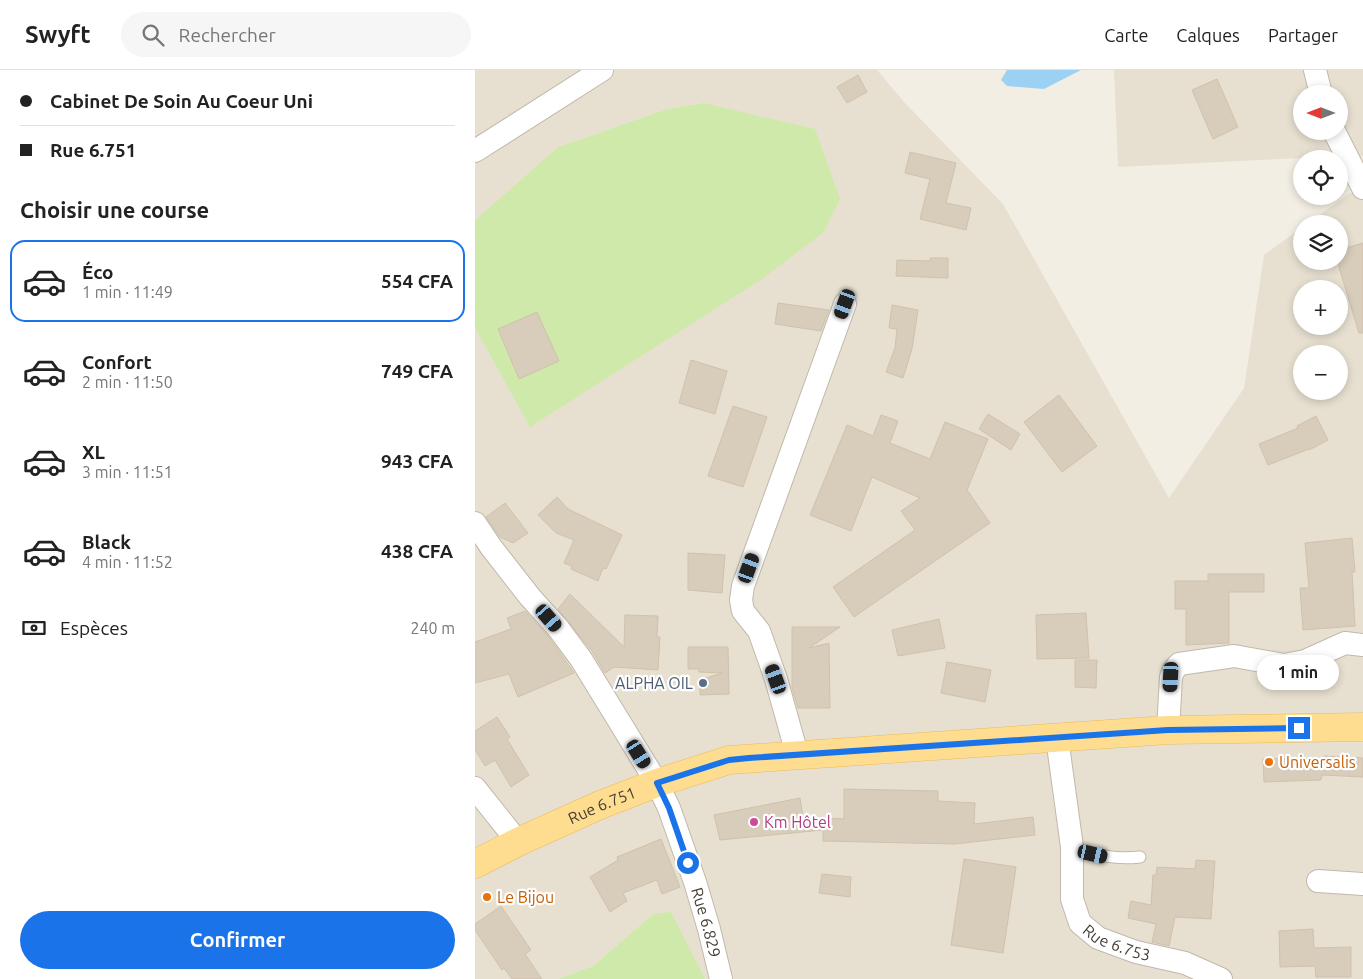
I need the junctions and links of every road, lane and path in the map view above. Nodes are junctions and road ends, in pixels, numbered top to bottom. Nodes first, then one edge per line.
1 (602, 70) edge
2 (1315, 70) edge
3 (1319, 85) edge
4 (1339, 140) edge
5 (475, 151) edge
6 (1363, 188) edge
7 (845, 304) dead end
8 (475, 523) edge
9 (483, 546) edge
10 (1363, 645) edge
11 (1363, 727) edge
12 (1168, 730) junction
13 (1057, 738) junction
14 (797, 754) junction
15 (657, 783) junction
16 (475, 788) edge
17 (519, 842) junction
18 (1072, 847) junction
19 (1140, 857) dead end
20 (475, 864) edge
21 (1318, 881) dead end
22 (1363, 884) edge
23 (721, 979) edge
24 (1221, 979) edge

1 - 5 street
2 - 3 street
4 - 6 street
7 - 14 street
8 - 9 street, Rue 6.829
9 - 15 street, Rue 6.829
10 - 12 street
11 - 12 main road, Rue 6.751
12 - 13 main road, Rue 6.751
13 - 14 main road, Rue 6.751
13 - 18 street, Rue 6.753
14 - 15 main road, Rue 6.751
15 - 17 main road, Rue 6.751
15 - 23 street, Rue 6.829
16 - 17 street
17 - 20 main road, Rue 6.751
18 - 19 lane
18 - 24 street, Rue 6.753
21 - 22 street

